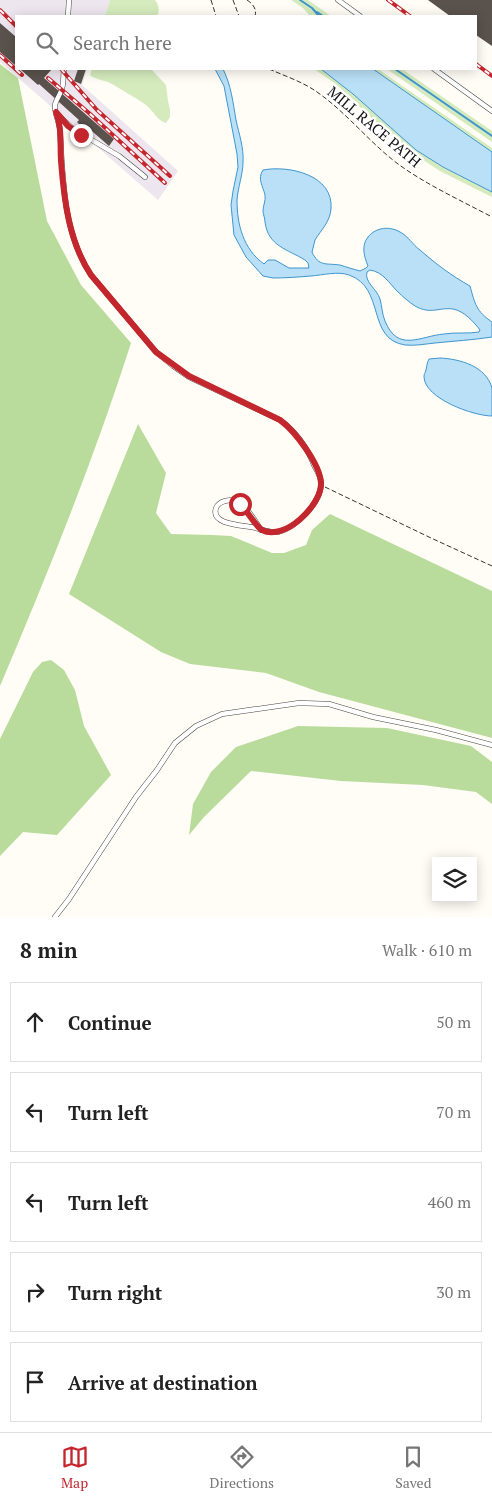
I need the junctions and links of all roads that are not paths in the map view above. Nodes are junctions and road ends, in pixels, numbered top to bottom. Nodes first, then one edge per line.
1 (69, 0) edge
2 (338, 0) edge
3 (68, 15) edge
4 (359, 15) edge
5 (64, 70) edge
6 (435, 70) edge
7 (492, 111) edge
8 (56, 112) junction
9 (145, 177) dead end
10 (261, 530) junction
11 (492, 745) edge
12 (55, 917) edge

1 - 3 lane
2 - 4 lane
5 - 8 lane
6 - 7 lane
8 - 9 lane
8 - 10 lane
10 - 10 lane
11 - 12 lane

